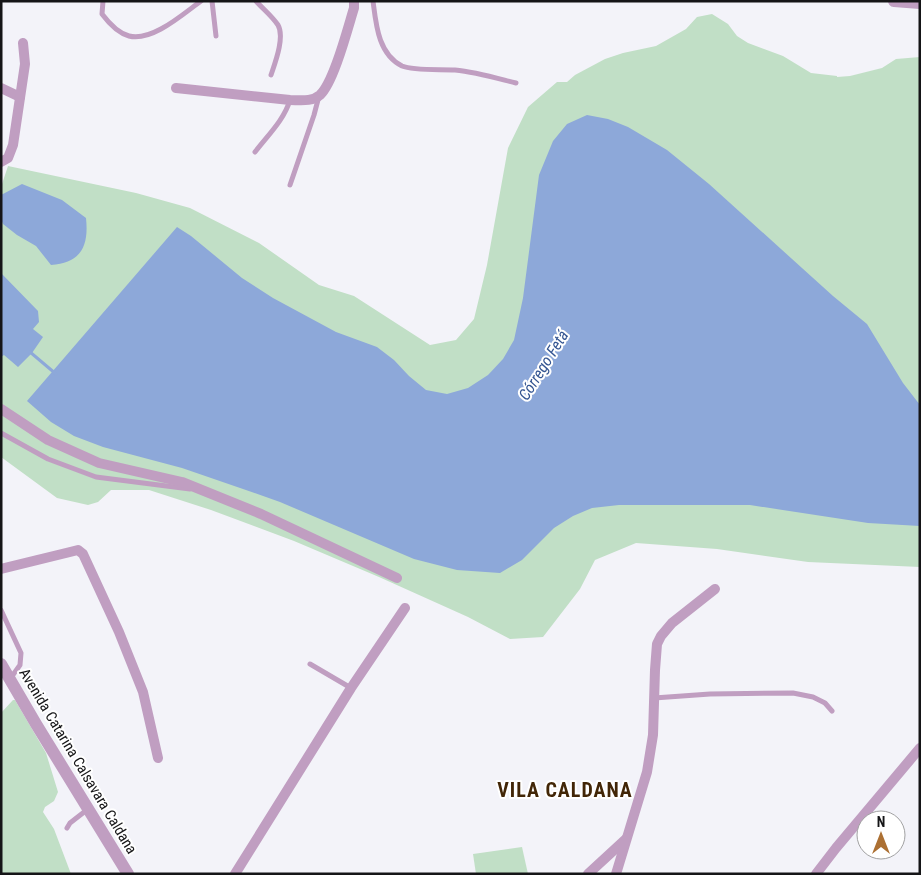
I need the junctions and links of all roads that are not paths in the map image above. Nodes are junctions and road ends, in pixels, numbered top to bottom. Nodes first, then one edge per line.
1 (103, 1) edge
2 (201, 1) edge
3 (212, 1) edge
4 (256, 1) edge
5 (354, 1) edge
6 (373, 1) edge
7 (899, 2) edge
8 (920, 3) edge
9 (216, 36) dead end
10 (23, 43) dead end
11 (271, 75) dead end
12 (516, 83) dead end
13 (1, 88) edge
14 (176, 88) dead end
15 (319, 96) junction
16 (20, 97) junction
17 (290, 100) junction
18 (255, 152) dead end
19 (1, 162) edge
20 (290, 185) dead end
21 (1, 409) edge
22 (1, 433) edge
23 (204, 491) junction
24 (1, 569) edge
25 (396, 578) dead end
26 (715, 589) dead end
27 (405, 608) dead end
28 (1, 610) edge
29 (1, 664) edge
30 (310, 664) dead end
31 (10, 679) junction
32 (351, 688) junction
33 (654, 698) junction
34 (832, 711) dead end
35 (920, 748) edge
36 (158, 758) dead end
37 (88, 809) junction
38 (67, 828) dead end
39 (627, 838) junction
40 (128, 874) edge
41 (235, 874) edge
42 (588, 874) edge
43 (616, 874) edge
44 (816, 874) edge

1 - 2 lane
3 - 9 lane
4 - 11 lane
5 - 15 street
6 - 12 lane
7 - 8 street
10 - 16 street
13 - 16 street
14 - 17 street
15 - 17 street
15 - 20 lane
16 - 19 street
17 - 18 lane
21 - 23 street
22 - 23 lane
23 - 25 street
24 - 36 street
26 - 33 street
27 - 32 street
28 - 31 lane
29 - 31 street, Avenida Catarina Calsavara Caldana
30 - 32 lane
31 - 37 street, Avenida Catarina Calsavara Caldana
32 - 41 street
33 - 34 lane
33 - 39 street
35 - 44 street
37 - 38 lane
37 - 40 street, Avenida Catarina Calsavara Caldana
39 - 42 street
39 - 43 street

